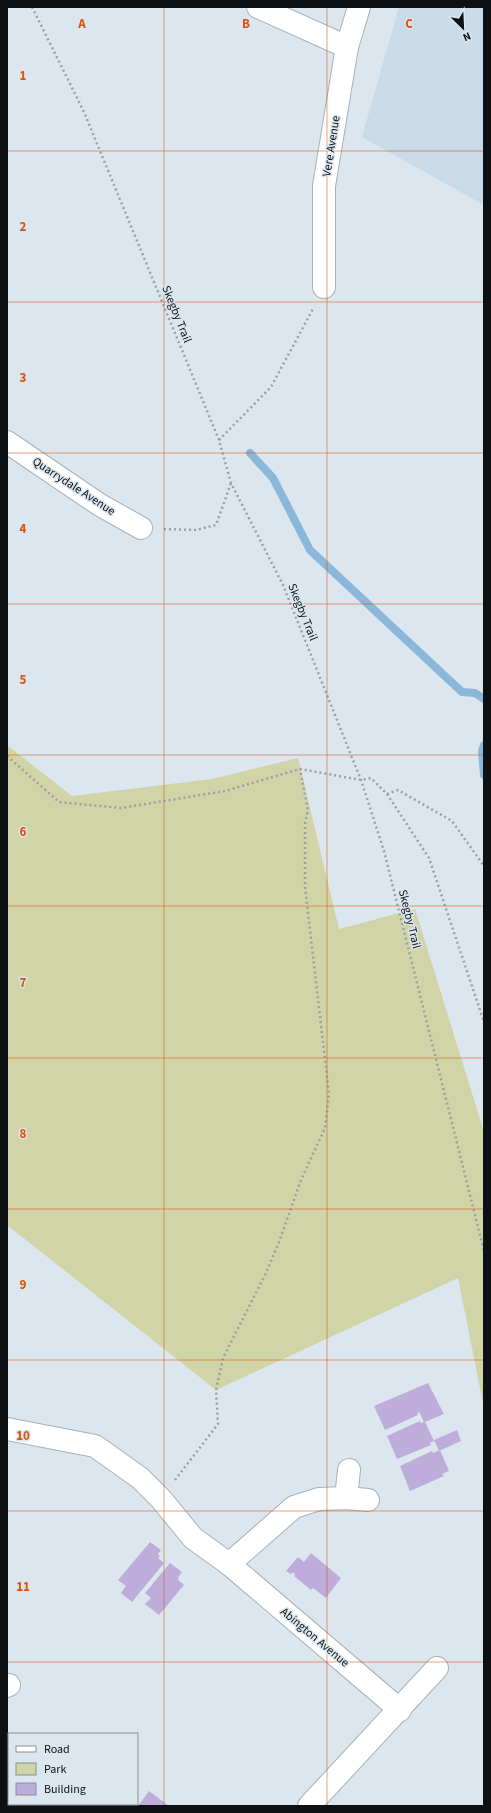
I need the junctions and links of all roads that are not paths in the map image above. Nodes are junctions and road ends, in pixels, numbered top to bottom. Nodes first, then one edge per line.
1 (258, 7) edge
2 (359, 7) edge
3 (347, 47) junction
4 (324, 287) road end
5 (7, 442) edge
6 (141, 528) road end
7 (7, 1429) edge
8 (349, 1470) dead end
9 (346, 1498) junction
10 (368, 1500) dead end
11 (229, 1564) junction
12 (437, 1668) dead end
13 (400, 1710) junction
14 (310, 1806) edge

1 - 3 street
2 - 3 street, Vere Avenue
3 - 4 street, Vere Avenue
5 - 6 street, Quarrydale Avenue
7 - 11 street, Abington Avenue
8 - 9 street
9 - 10 street
9 - 11 street
11 - 13 street, Abington Avenue
12 - 13 street
13 - 14 street

